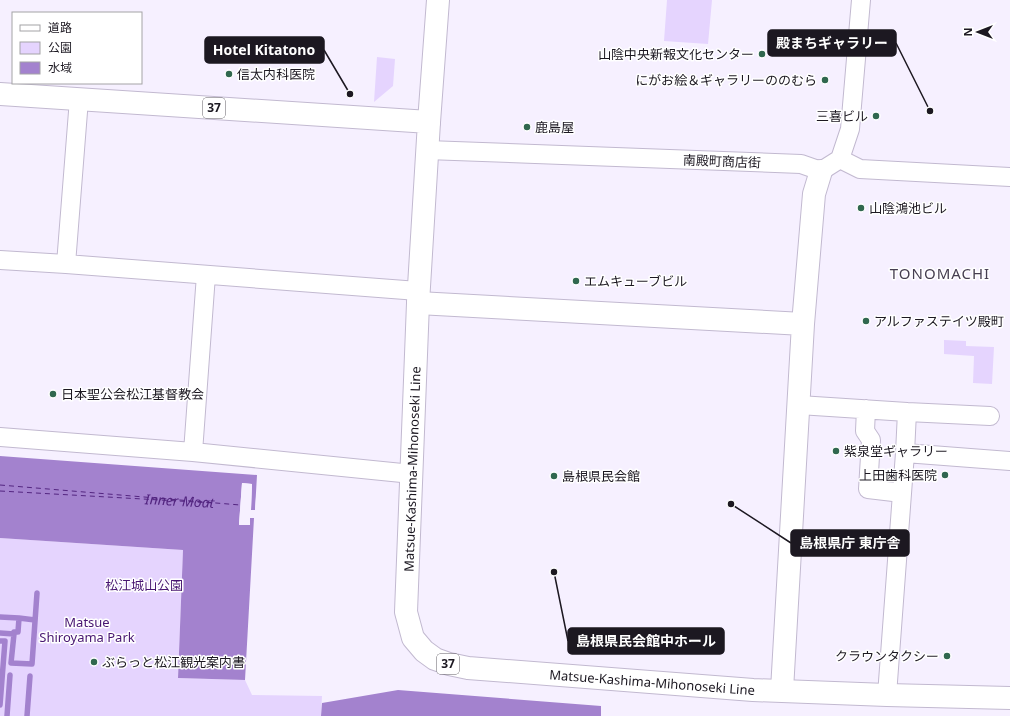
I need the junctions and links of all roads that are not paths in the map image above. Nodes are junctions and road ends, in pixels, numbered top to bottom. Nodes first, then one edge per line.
1 (438, 0) edge
2 (861, 0) edge
3 (0, 94) edge
4 (79, 99) junction
5 (429, 122) junction
6 (428, 150) junction
7 (840, 159) junction
8 (821, 171) junction
9 (1010, 177) edge
10 (0, 260) edge
11 (66, 264) junction
12 (206, 275) junction
13 (418, 297) junction
14 (803, 324) junction
15 (799, 405) junction
16 (866, 409) junction
17 (907, 412) junction
18 (990, 416) dead end
19 (0, 436) edge
20 (194, 452) junction
21 (905, 452) junction
22 (1010, 461) edge
23 (412, 474) junction
24 (902, 493) junction
25 (782, 690) junction
26 (887, 695) junction
27 (1010, 698) edge

1 - 5 main road, Matsue-Kashima-Mihonoseki Line
2 - 7 street
3 - 4 main road, 37
4 - 5 main road, 37
4 - 11 street
5 - 6 main road, Matsue-Kashima-Mihonoseki Line / 37
6 - 8 street, 南殿町商店街
6 - 13 main road, Matsue-Kashima-Mihonoseki Line / 37
7 - 8 street
7 - 9 street
8 - 14 main road
10 - 11 street
11 - 12 street
12 - 13 street
12 - 20 street
13 - 14 main road
13 - 23 main road, Matsue-Kashima-Mihonoseki Line / 37
14 - 15 main road
15 - 16 street
15 - 25 main road
16 - 17 street
16 - 24 street
17 - 18 street
17 - 21 street
19 - 20 street
20 - 23 street
21 - 22 street
21 - 24 street
23 - 25 main road, Matsue-Kashima-Mihonoseki Line / 37
24 - 26 street
25 - 26 main road, Matsue-Kashima-Mihonoseki Line / 37
26 - 27 main road, Matsue-Kashima-Mihonoseki Line / 37

